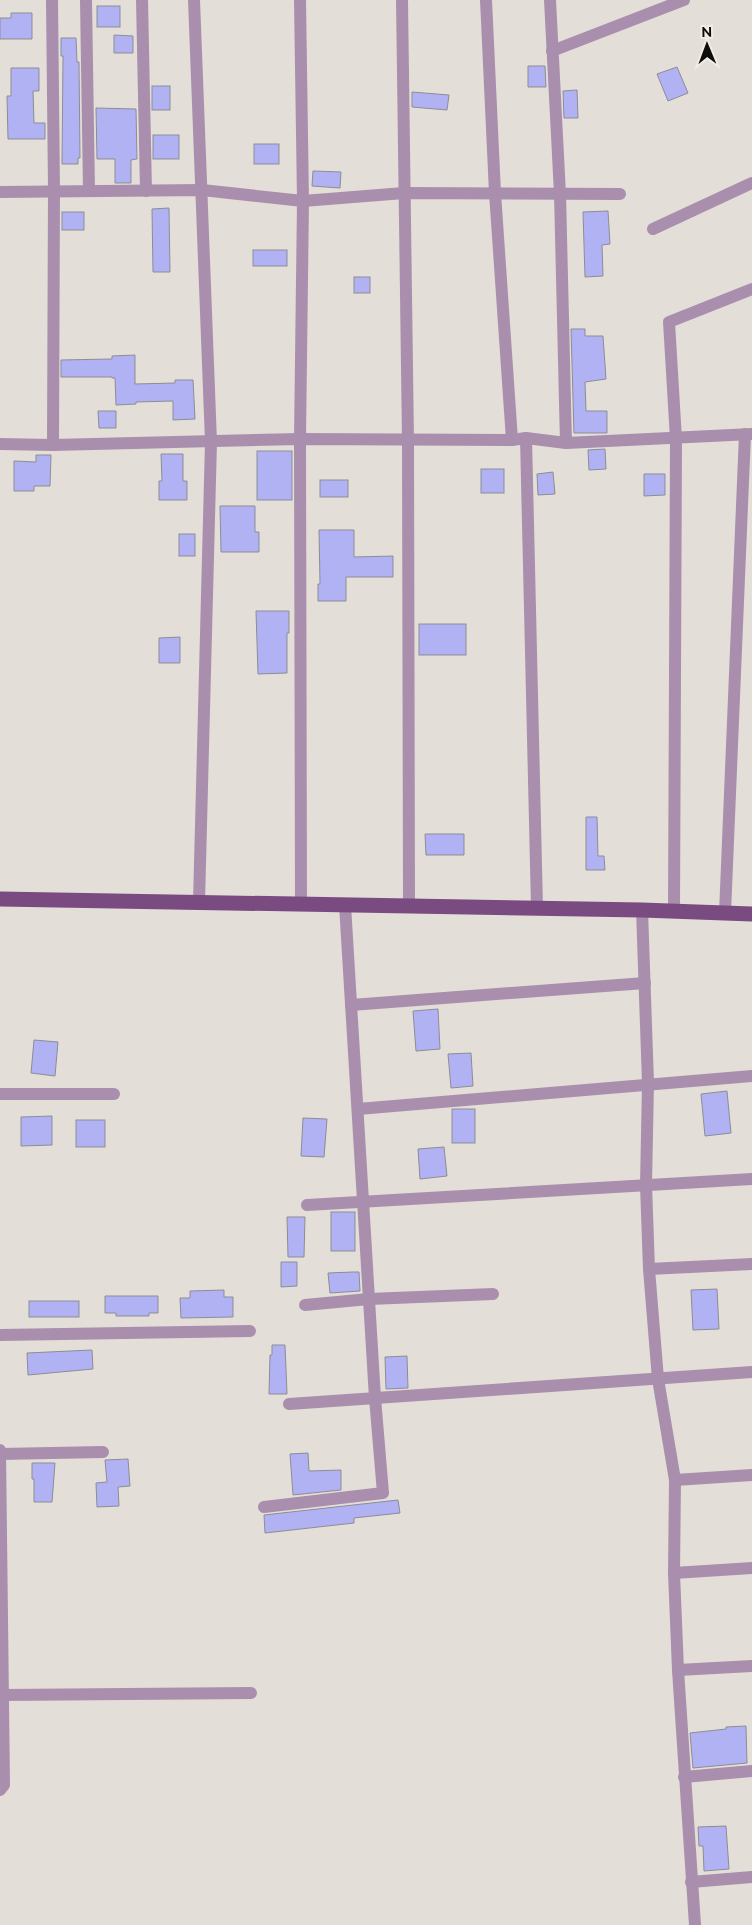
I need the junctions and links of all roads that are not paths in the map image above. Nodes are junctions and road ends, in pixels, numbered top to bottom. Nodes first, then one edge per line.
1 (52, 0) edge
2 (86, 0) edge
3 (142, 0) edge
4 (194, 0) edge
5 (300, 0) edge
6 (402, 0) edge
7 (486, 0) edge
8 (550, 0) edge
9 (684, 0) edge
10 (552, 50) junction
11 (752, 183) edge
12 (54, 190) junction
13 (90, 190) junction
14 (202, 190) junction
15 (146, 191) junction
16 (0, 192) edge
17 (404, 193) junction
18 (495, 193) junction
19 (560, 194) junction
20 (620, 194) dead end
21 (303, 202) junction
22 (654, 230) dead end
23 (752, 289) edge
24 (748, 434) edge
25 (526, 438) junction
26 (300, 439) junction
27 (676, 439) junction
28 (512, 440) junction
29 (408, 441) junction
30 (211, 442) junction
31 (566, 443) junction
32 (0, 444) edge
33 (53, 445) junction
34 (0, 899) edge
35 (199, 902) junction
36 (301, 904) junction
37 (344, 905) junction
38 (409, 906) junction
39 (536, 908) junction
40 (642, 910) junction
41 (674, 911) junction
42 (725, 913) junction
43 (752, 914) edge
44 (645, 983) junction
45 (351, 1005) junction
46 (752, 1076) edge
47 (648, 1083) junction
48 (0, 1094) edge
49 (114, 1094) dead end
50 (358, 1109) junction
51 (752, 1179) edge
52 (646, 1184) junction
53 (363, 1202) junction
54 (307, 1205) dead end
55 (752, 1264) edge
56 (649, 1268) junction
57 (493, 1294) dead end
58 (369, 1299) junction
59 (305, 1305) dead end
60 (250, 1331) dead end
61 (0, 1335) edge
62 (752, 1372) edge
63 (658, 1379) junction
64 (375, 1398) junction
65 (289, 1404) dead end
66 (0, 1450) edge
67 (103, 1452) dead end
68 (0, 1454) edge
69 (752, 1475) edge
70 (675, 1480) junction
71 (264, 1507) dead end
72 (752, 1568) edge
73 (674, 1573) junction
74 (752, 1666) edge
75 (678, 1670) junction
76 (251, 1693) dead end
77 (3, 1695) junction
78 (752, 1771) edge
79 (684, 1777) junction
80 (0, 1790) edge
81 (752, 1877) edge
82 (691, 1882) junction
83 (695, 1925) edge

1 - 12 street
2 - 13 street
3 - 15 street
4 - 14 street
5 - 21 street
6 - 17 street
7 - 18 street
8 - 10 street
9 - 10 street
10 - 19 street
11 - 22 street
12 - 13 street
12 - 16 street
12 - 33 street
13 - 15 street
14 - 15 street
14 - 21 street
14 - 30 street
17 - 18 street
17 - 21 street
17 - 29 street
18 - 19 street
18 - 28 street
19 - 20 street
19 - 31 street
21 - 26 street
23 - 27 street
24 - 27 street
24 - 42 street
25 - 28 street
25 - 31 street
25 - 39 street
26 - 29 street
26 - 30 street
26 - 36 street
27 - 31 street
27 - 41 street
28 - 29 street
29 - 38 street
30 - 33 street
30 - 35 street
32 - 33 street
34 - 35 main road
35 - 36 main road
36 - 37 main road
37 - 38 main road
37 - 45 street
38 - 39 main road
39 - 40 main road
40 - 41 main road
40 - 44 street
41 - 42 main road
42 - 43 main road
44 - 45 street
44 - 47 street
45 - 50 street
46 - 47 street
47 - 50 street
47 - 52 street
48 - 49 street
50 - 53 street
51 - 52 street
52 - 53 street
52 - 56 street
53 - 54 street
53 - 58 street
55 - 56 street
56 - 63 street
57 - 58 street
58 - 59 street
58 - 64 street
60 - 61 street
62 - 63 street
63 - 64 street
63 - 70 street
64 - 65 street
64 - 71 street
66 - 68 street
67 - 68 street
68 - 77 street
69 - 70 street
70 - 73 street
72 - 73 street
73 - 75 street
74 - 75 street
75 - 79 street
76 - 77 street
77 - 80 street
78 - 79 street
79 - 82 street
81 - 82 street
82 - 83 street

